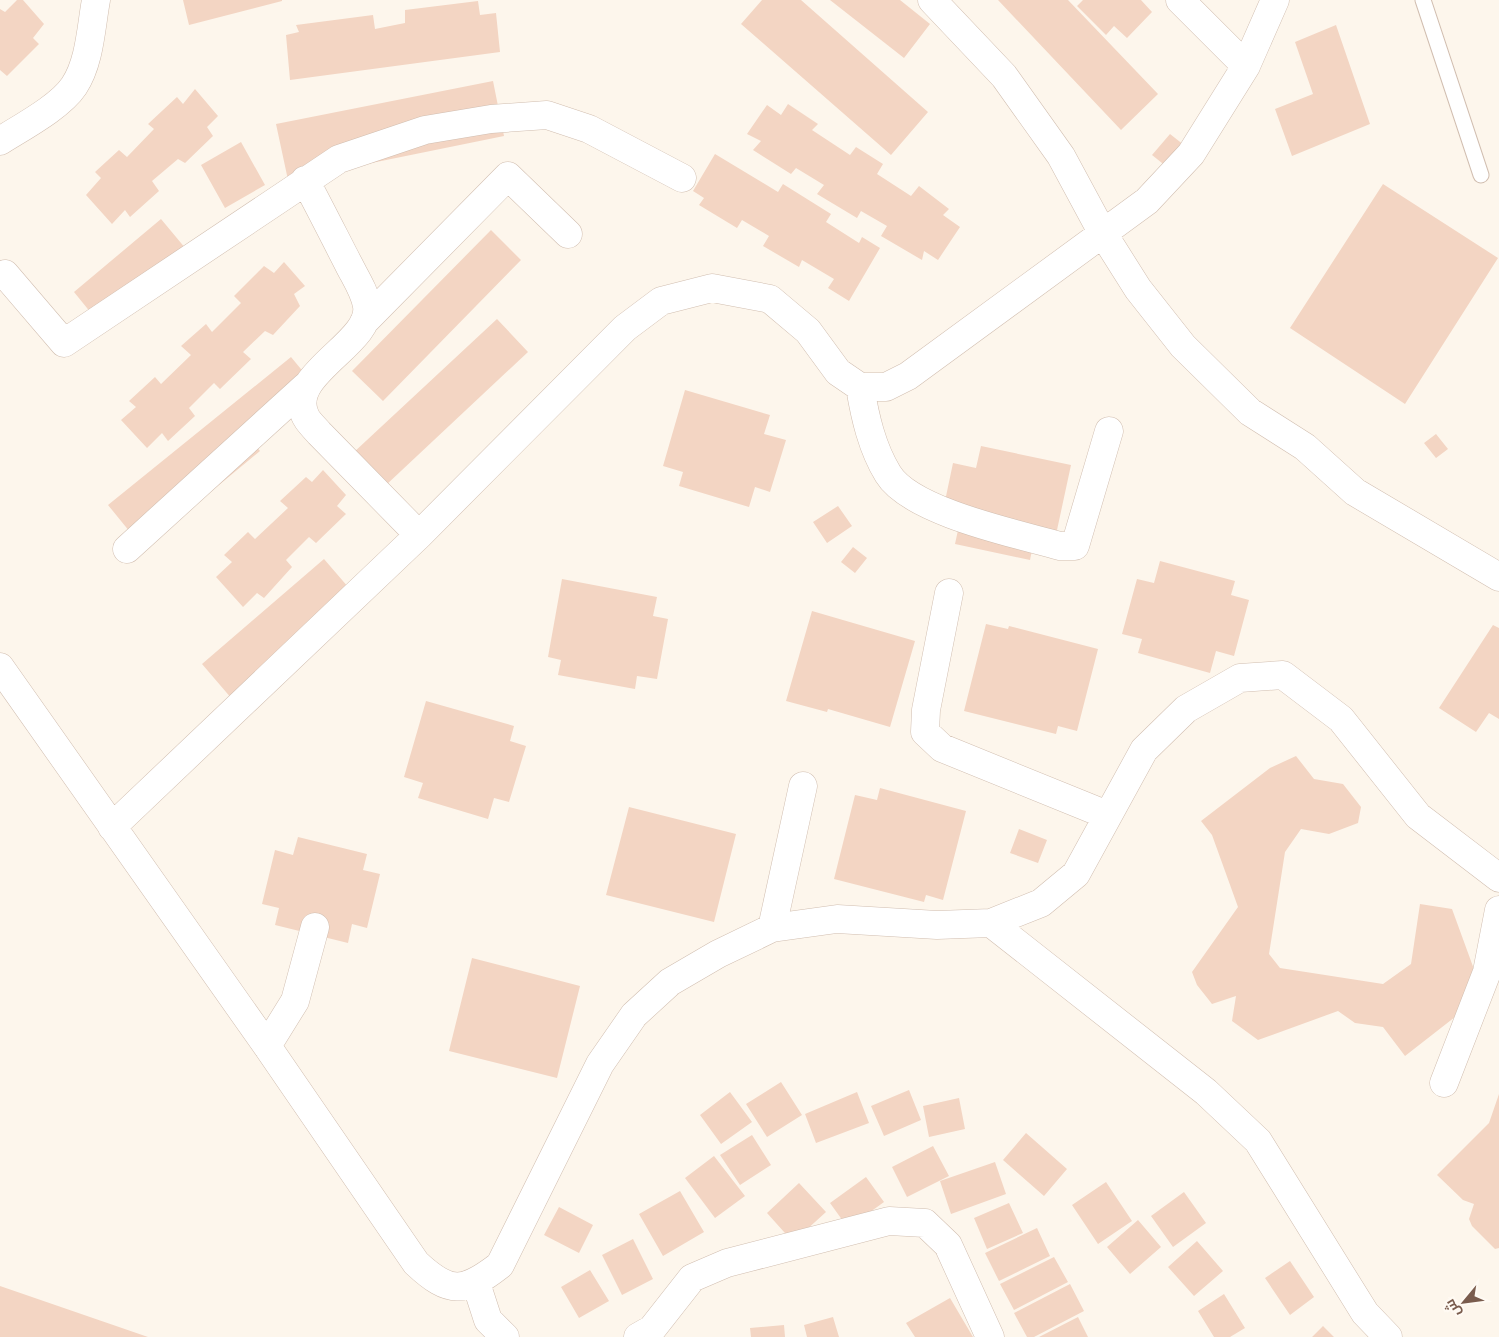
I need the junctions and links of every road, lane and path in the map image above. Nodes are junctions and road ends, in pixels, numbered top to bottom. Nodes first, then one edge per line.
1 (96, 0) edge
2 (932, 0) edge
3 (1180, 0) edge
4 (1275, 0) edge
5 (1423, 0) edge
6 (1246, 66) junction
7 (0, 141) edge
8 (1481, 175) dead end
9 (682, 178) dead end
10 (306, 180) junction
11 (1102, 232) junction
12 (568, 234) dead end
13 (5, 274) dead end
14 (364, 322) junction
15 (304, 387) junction
16 (860, 387) junction
17 (1109, 431) dead end
18 (419, 535) junction
19 (127, 549) dead end
20 (1499, 577) edge
21 (949, 592) dead end
22 (0, 667) edge
23 (803, 786) dead end
24 (1107, 815) junction
25 (112, 827) junction
26 (1499, 878) edge
27 (1499, 910) edge
28 (991, 923) junction
29 (315, 927) dead end
30 (772, 928) junction
31 (267, 1046) junction
32 (1444, 1083) dead end
33 (476, 1283) junction
34 (506, 1336) edge
35 (638, 1337) edge
36 (990, 1337) edge
37 (1388, 1337) edge

1 - 7 street
2 - 11 street
3 - 6 street
4 - 6 street
5 - 8 lane
6 - 11 street
9 - 10 street
10 - 13 street
10 - 14 street
11 - 16 street
11 - 20 street
12 - 14 street
14 - 15 street
15 - 18 street
15 - 19 street
16 - 17 street
16 - 18 street
18 - 25 street
21 - 24 street
22 - 25 street
23 - 30 street
24 - 26 street
24 - 28 street
25 - 31 street
27 - 32 street
28 - 30 street
28 - 37 street
29 - 31 street
30 - 33 street
31 - 33 street
33 - 34 street
35 - 36 street

